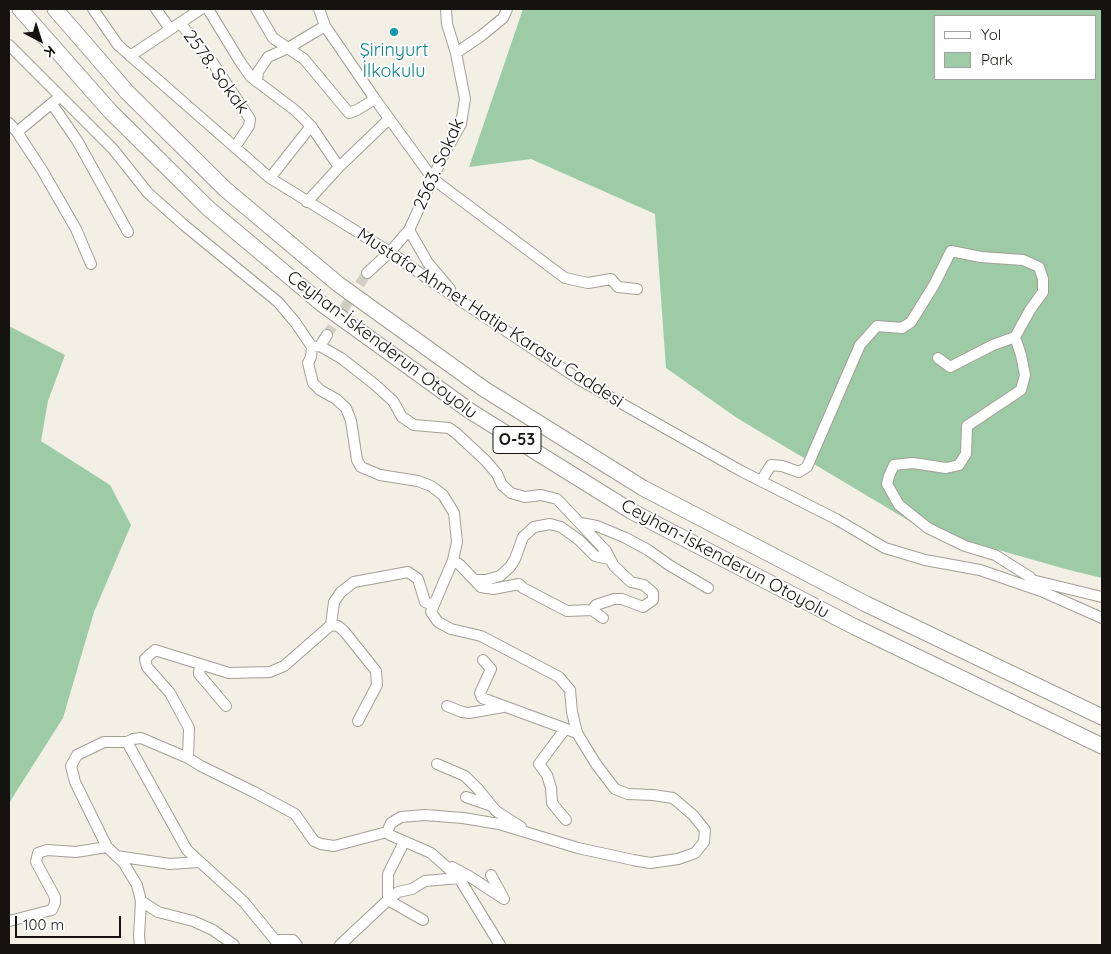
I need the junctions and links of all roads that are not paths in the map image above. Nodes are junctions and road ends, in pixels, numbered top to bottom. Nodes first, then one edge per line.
1 (20, 9) edge
2 (55, 9) edge
3 (93, 9) edge
4 (156, 9) edge
5 (201, 9) edge
6 (208, 9) edge
7 (256, 9) edge
8 (446, 9) edge
9 (508, 9) edge
10 (322, 10) edge
11 (180, 23) junction
12 (325, 26) junction
13 (170, 28) junction
14 (9, 45) edge
15 (288, 48) junction
16 (456, 53) junction
17 (130, 56) junction
18 (257, 82) junction
19 (60, 96) junction
20 (375, 99) junction
21 (52, 104) junction
22 (389, 119) junction
23 (9, 123) edge
24 (311, 126) junction
25 (17, 132) junction
26 (235, 147) junction
27 (339, 168) junction
28 (270, 178) junction
29 (433, 179) junction
30 (307, 202) junction
31 (409, 230) junction
32 (128, 232) dead end
33 (390, 252) junction
34 (91, 264) dead end
35 (367, 273) tunnel mouth
36 (637, 289) dead end
37 (461, 301) junction
38 (327, 335) tunnel mouth
39 (1015, 337) junction
40 (316, 346) junction
41 (938, 358) dead end
42 (761, 481) junction
43 (580, 523) junction
44 (453, 560) junction
45 (610, 560) junction
46 (474, 580) junction
47 (1032, 580) junction
48 (708, 588) dead end
49 (1041, 591) junction
50 (1102, 597) edge
51 (433, 605) junction
52 (592, 610) junction
53 (603, 618) dead end
54 (1102, 618) edge
55 (331, 625) junction
56 (483, 660) dead end
57 (200, 664) junction
58 (226, 706) dead end
59 (446, 706) dead end
60 (504, 707) junction
61 (1102, 717) edge
62 (358, 721) dead end
63 (565, 729) junction
64 (577, 733) junction
65 (128, 742) junction
66 (1102, 746) edge
67 (188, 758) junction
68 (438, 764) dead end
69 (466, 797) dead end
70 (492, 806) junction
71 (566, 820) dead end
72 (387, 832) junction
73 (528, 832) junction
74 (404, 842) junction
75 (107, 847) junction
76 (116, 856) junction
77 (199, 862) junction
78 (442, 863) junction
79 (490, 875) dead end
80 (459, 878) junction
81 (388, 900) junction
82 (141, 901) junction
83 (423, 920) dead end
84 (9, 921) edge
85 (140, 945) edge
86 (234, 945) edge
87 (297, 945) edge
88 (340, 945) edge
89 (500, 945) edge

1 - 66 highway, Ceyhan-İskenderun Otoyolu / O-53
2 - 61 highway, Ceyhan-İskenderun Otoyolu / O-53
3 - 17 street, Mustafa Ahmet Hatip Karasu Caddesi
4 - 13 street
5 - 11 street
6 - 18 street
7 - 15 street
8 - 16 street, 2563. Sokak
9 - 16 street
10 - 12 street
11 - 13 street
11 - 26 street, 2578. Sokak
12 - 15 street
12 - 20 street
13 - 17 street
14 - 19 street
15 - 18 street
15 - 20 street
16 - 29 street, 2563. Sokak
17 - 26 street, Mustafa Ahmet Hatip Karasu Caddesi
18 - 24 street
19 - 21 street
19 - 40 street
20 - 22 street
21 - 25 street
21 - 32 street
22 - 27 street
22 - 29 street
23 - 25 street
24 - 27 street
24 - 28 street
25 - 34 street
26 - 28 street, Mustafa Ahmet Hatip Karasu Caddesi
27 - 30 street
28 - 30 street, Mustafa Ahmet Hatip Karasu Caddesi
29 - 31 street, 2563. Sokak
29 - 36 street
30 - 33 street, Mustafa Ahmet Hatip Karasu Caddesi
31 - 33 street, 2563. Sokak
31 - 37 street
33 - 35 street, 2563. Sokak
33 - 37 street, Mustafa Ahmet Hatip Karasu Caddesi
37 - 42 street, Mustafa Ahmet Hatip Karasu Caddesi
38 - 40 street
39 - 41 street
39 - 42 street
39 - 47 street
40 - 43 street
40 - 44 street
42 - 49 street, Mustafa Ahmet Hatip Karasu Caddesi
43 - 45 street
43 - 48 street
44 - 46 street
44 - 51 street
45 - 46 street
45 - 52 street
46 - 52 street
47 - 49 street
47 - 50 street
49 - 54 street, Mustafa Ahmet Hatip Karasu Caddesi
51 - 55 street
51 - 64 street
52 - 53 street
55 - 57 street
55 - 62 street
56 - 60 street
57 - 58 street
57 - 67 street
59 - 60 street
60 - 63 street
63 - 64 street
63 - 71 street
64 - 73 street
65 - 67 street
65 - 75 street
65 - 77 street
67 - 72 street
68 - 70 street
69 - 70 street
70 - 73 street
72 - 73 street
72 - 74 street
74 - 78 street
74 - 81 street
75 - 76 street
75 - 84 street
76 - 77 street
76 - 82 street
77 - 87 street
78 - 79 street
78 - 80 street
80 - 81 street
80 - 89 street
81 - 83 street
81 - 88 street
82 - 85 street
82 - 86 street

